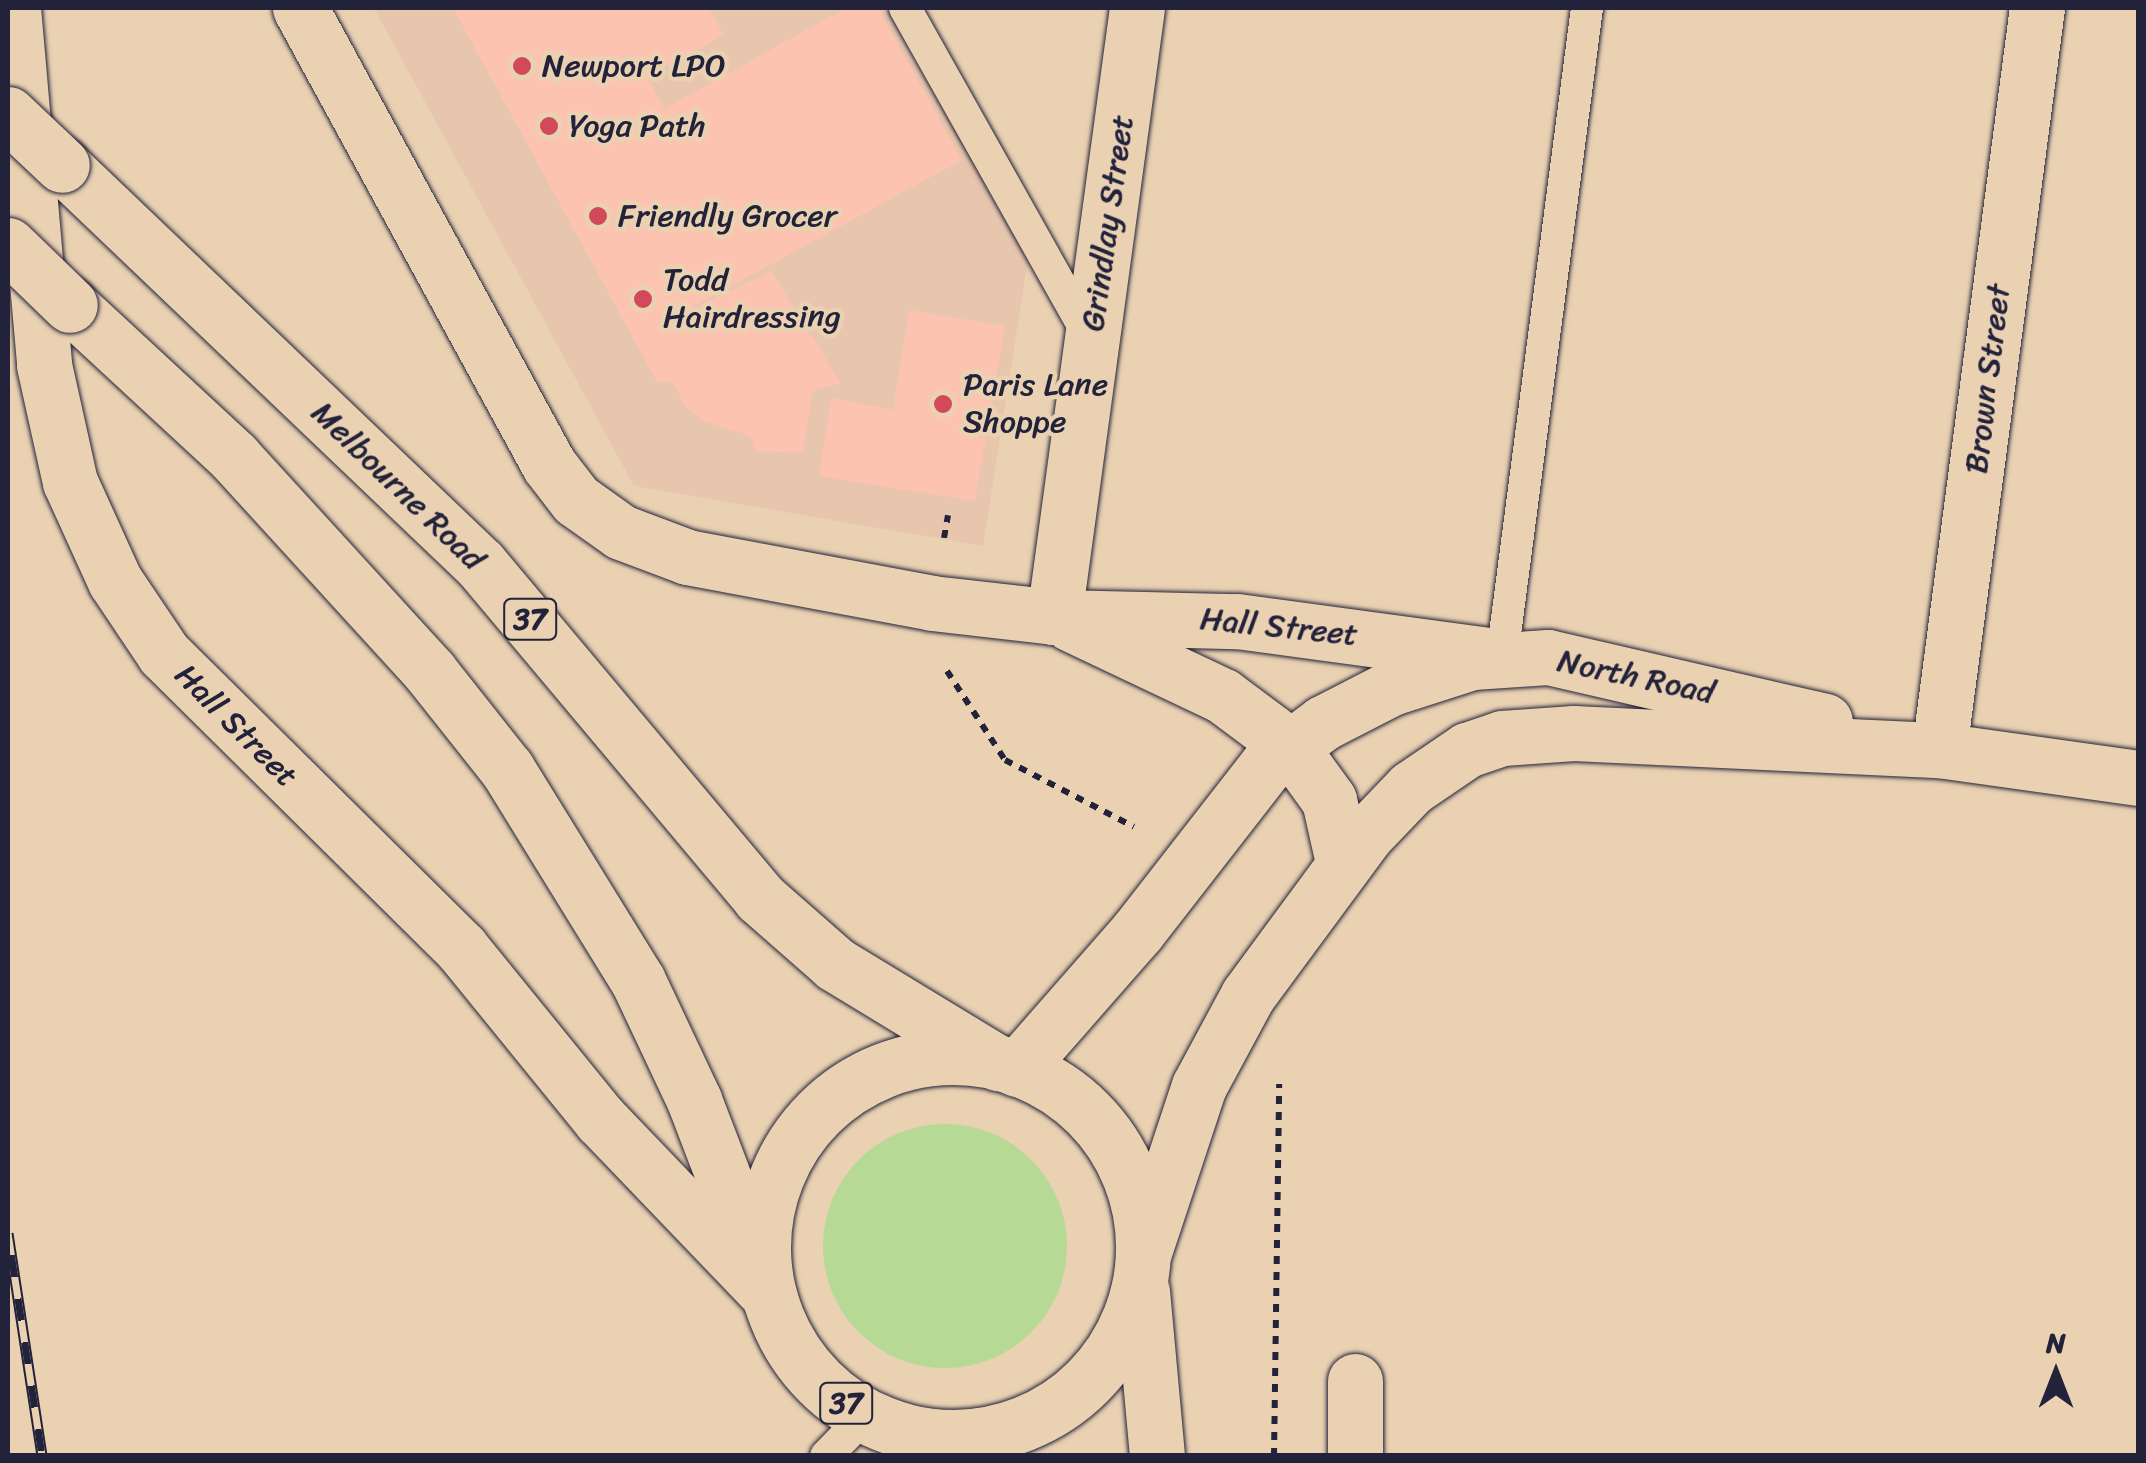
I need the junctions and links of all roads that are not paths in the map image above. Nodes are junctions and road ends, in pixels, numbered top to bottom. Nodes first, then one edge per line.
1 (13, 8) edge
2 (300, 8) edge
3 (905, 8) edge
4 (1137, 8) edge
5 (1586, 8) edge
6 (2037, 8) edge
7 (8, 114) edge
8 (8, 245) edge
9 (1092, 341) junction
10 (1054, 617) junction
11 (1502, 657) junction
12 (1290, 746) junction
13 (1939, 750) junction
14 (2138, 778) edge
15 (1343, 862) junction
16 (1007, 1066) junction
17 (1142, 1267) junction
18 (769, 1297) junction
19 (1355, 1381) dead end
20 (871, 1418) junction
21 (826, 1456) edge
22 (927, 1456) edge
23 (1157, 1456) edge
24 (1355, 1456) edge

1 - 18 main road, Hall Street
2 - 10 main road, Hall Street
3 - 9 lane
4 - 9 main road, Grindlay Street
5 - 11 lane
6 - 13 main road, Brown Street
7 - 16 main road, Melbourne Road / 37, bridge
8 - 18 main road, 37, bridge
9 - 10 main road, Grindlay Street
10 - 11 main road, Hall Street
10 - 12 main road, Hall Street
11 - 12 main road, North Road
11 - 13 main road, North Road
12 - 15 main road, Hall Street
12 - 16 main road, North Road
13 - 14 main road, North Road
13 - 15 main road, North Road
15 - 17 main road, North Road
16 - 17 main road, 37
16 - 18 main road, 37
17 - 20 main road, 37
17 - 23 main road, 37
18 - 20 main road, 37
19 - 24 main road
20 - 21 lane
20 - 22 main road, 37

